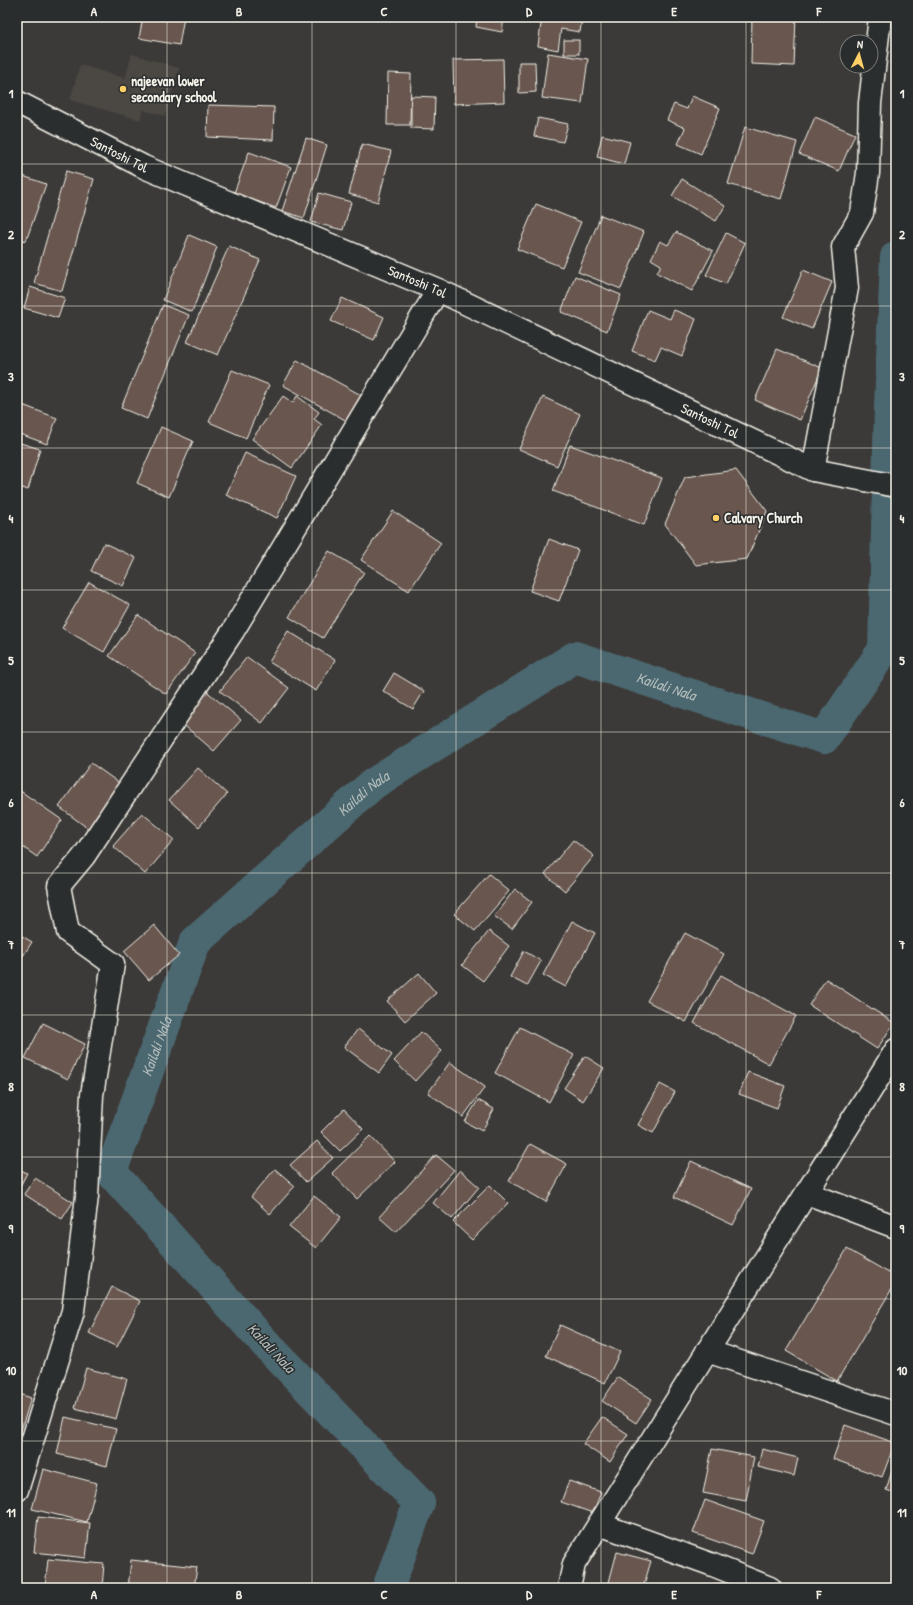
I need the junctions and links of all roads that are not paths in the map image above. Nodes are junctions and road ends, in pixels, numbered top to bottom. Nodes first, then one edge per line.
1 (880, 17) edge
2 (17, 102) edge
3 (438, 290) junction
4 (813, 470) junction
5 (896, 486) edge
6 (896, 1050) edge
7 (807, 1192) junction
8 (896, 1227) edge
9 (707, 1351) junction
10 (896, 1414) edge
11 (17, 1490) edge
12 (599, 1524) junction
13 (569, 1588) edge
14 (770, 1588) edge

1 - 4 street
2 - 3 street, Santoshi Tol
3 - 4 street, Santoshi Tol
3 - 11 street
4 - 5 street, Santoshi Tol
6 - 7 street
7 - 8 street
7 - 9 street
9 - 10 street
9 - 12 street
12 - 13 street
12 - 14 street

